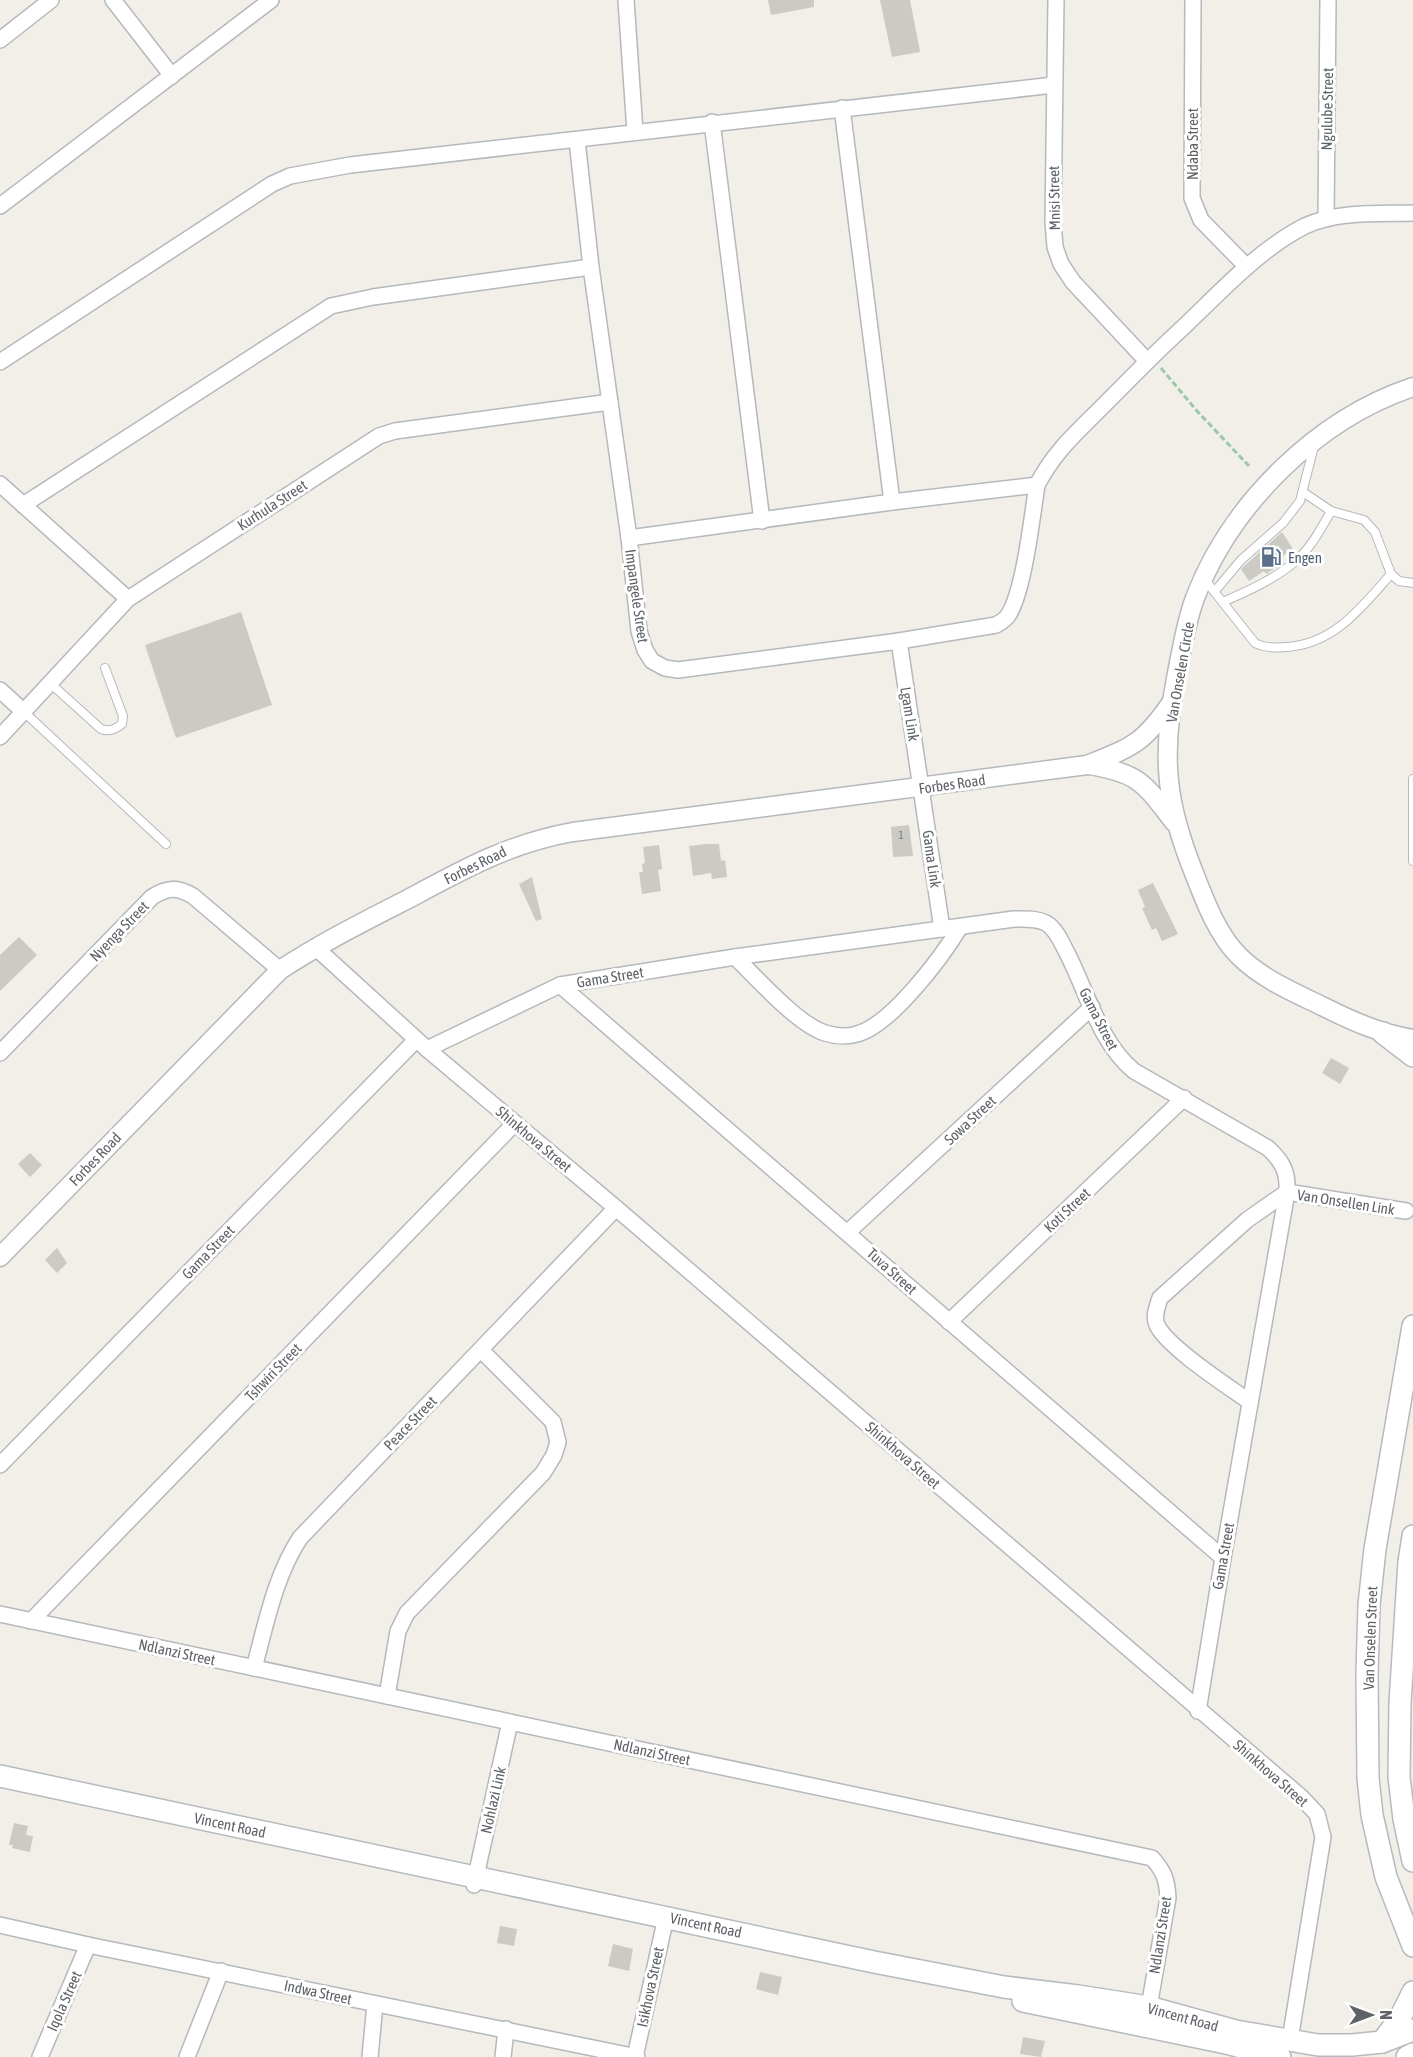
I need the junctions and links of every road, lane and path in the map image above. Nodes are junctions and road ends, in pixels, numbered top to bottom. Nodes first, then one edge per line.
1 (51, 0) edge
2 (113, 0) edge
3 (271, 0) edge
4 (626, 0) edge
5 (1056, 0) edge
6 (1193, 0) edge
7 (1328, 0) edge
8 (0, 40) edge
9 (172, 76) junction
10 (1054, 85) junction
11 (842, 108) junction
12 (712, 122) junction
13 (635, 132) junction
14 (577, 140) junction
15 (0, 206) edge
16 (1413, 213) edge
17 (1326, 219) junction
18 (591, 267) junction
19 (1247, 267) junction
20 (1150, 359) junction
21 (0, 362) edge
22 (1413, 387) edge
23 (610, 402) junction
24 (1315, 441) junction
25 (1249, 466) dead end
26 (0, 484) edge
27 (1037, 484) junction
28 (1303, 492) junction
29 (892, 502) junction
30 (23, 505) junction
31 (1331, 511) junction
32 (762, 521) junction
33 (629, 538) junction
34 (1391, 574) junction
35 (1413, 583) edge
36 (1209, 585) junction
37 (128, 599) junction
38 (1223, 602) junction
39 (899, 641) junction
40 (105, 668) dead end
41 (50, 683) junction
42 (0, 690) edge
43 (1171, 702) junction
44 (24, 712) junction
45 (0, 737) edge
46 (1087, 765) junction
47 (1413, 779) edge
48 (921, 788) junction
49 (1178, 827) junction
50 (166, 844) dead end
51 (1413, 861) edge
52 (960, 927) junction
53 (942, 929) junction
54 (315, 947) junction
55 (735, 957) junction
56 (280, 970) junction
57 (560, 985) junction
58 (1092, 1007) junction
59 (1383, 1033) junction
60 (1413, 1039) edge
61 (422, 1045) junction
62 (0, 1053) edge
63 (1413, 1056) edge
64 (1184, 1098) junction
65 (515, 1122) junction
66 (1287, 1192) junction
67 (616, 1208) junction
68 (1406, 1211) dead end
69 (848, 1232) junction
70 (0, 1257) edge
71 (949, 1322) junction
72 (1413, 1326) edge
73 (481, 1350) junction
74 (1250, 1402) junction
75 (0, 1465) edge
76 (1413, 1536) edge
77 (1222, 1558) junction
78 (0, 1614) edge
79 (32, 1621) junction
80 (1408, 1653) edge
81 (254, 1668) junction
82 (387, 1696) junction
83 (1198, 1711) junction
84 (510, 1722) junction
85 (0, 1776) edge
86 (0, 1785) edge
87 (1413, 1861) edge
88 (474, 1881) junction
89 (664, 1921) junction
90 (0, 1925) edge
91 (88, 1945) junction
92 (1413, 1946) edge
93 (221, 1971) junction
94 (1413, 1992) edge
95 (375, 2004) junction
96 (1149, 2007) junction
97 (506, 2030) junction
98 (1413, 2030) edge
99 (1382, 2042) junction
100 (1286, 2051) edge
101 (1413, 2055) edge
102 (39, 2057) edge
103 (187, 2057) edge
104 (370, 2057) edge
105 (503, 2057) edge
106 (636, 2057) edge
107 (1407, 2057) edge

1 - 8 street
2 - 9 street
3 - 9 street
4 - 13 street
5 - 10 street, Mnisi Street
6 - 19 street, Ndaba Street
7 - 17 street, Ngulube Street
9 - 15 street
10 - 11 street
10 - 20 street, Mnisi Street
11 - 12 street
11 - 29 street
12 - 13 street
12 - 32 street
13 - 14 street
14 - 18 street, Impangele Street
14 - 21 street
16 - 17 street
17 - 19 street
18 - 23 street, Impangele Street
18 - 30 street
19 - 20 street
20 - 25 path
20 - 27 street
22 - 24 street, Van Onselen Circle
23 - 33 street, Impangele Street
23 - 37 street, Kurhula Street
24 - 28 lane
24 - 36 street, Van Onselen Circle
26 - 30 street
27 - 29 street
27 - 39 street, Impangele Street
28 - 31 lane
28 - 36 lane
29 - 32 street
30 - 37 street
31 - 34 lane
31 - 38 lane
32 - 33 street
33 - 39 street, Impangele Street
34 - 35 lane
34 - 38 lane
36 - 38 lane
36 - 43 street, Van Onselen Circle
37 - 41 street, Kurhula Street
39 - 48 street, Lgam Link
40 - 41 lane
41 - 44 street, Kurhula Street
42 - 44 street
43 - 46 street, Forbes Road
43 - 49 street, Van Onselen Circle
44 - 45 street, Kurhula Street
44 - 50 lane
46 - 48 street, Forbes Road
46 - 49 street, Forbes Road
47 - 51 lane
48 - 53 street, Gama Link
48 - 54 street, Forbes Road
49 - 59 street, Van Onselen Circle
52 - 53 street, Gama Street
52 - 55 street
52 - 58 street, Gama Street
53 - 55 street, Gama Street
54 - 56 street, Forbes Road
54 - 61 street, Shinkhova Street
55 - 57 street, Gama Street
56 - 62 street, Nyenga Street
56 - 70 street, Forbes Road
57 - 61 street, Gama Street
57 - 69 street, Tuva Street
58 - 64 street, Gama Street
58 - 69 street, Sowa Street
59 - 60 street, Van Onselen Circle
59 - 63 main road
61 - 65 street, Shinkhova Street
61 - 75 street, Gama Street
64 - 66 street, Gama Street
64 - 71 street, Koti Street
65 - 67 street, Shinkhova Street
65 - 79 street, Tshwiri Street
66 - 68 street, Van Onsellen Link
66 - 74 street, Gama Street
66 - 74 street
67 - 73 street, Peace Street
67 - 83 street, Shinkhova Street
69 - 71 street, Tuva Street
71 - 77 street, Tuva Street
72 - 92 main road, Van Onselen Street
73 - 81 street, Peace Street
73 - 82 street
74 - 77 street, Gama Street
76 - 80 main road
77 - 83 street, Gama Street
78 - 79 street, Ndlanzi Street
79 - 81 street, Ndlanzi Street
80 - 87 main road
81 - 82 street, Ndlanzi Street
82 - 84 street, Ndlanzi Street
83 - 100 street, Shinkhova Street
84 - 88 street, Nohlazi Link
84 - 96 street, Ndlanzi Street
85 - 88 main road, Vincent Road
86 - 88 main road, Vincent Road
88 - 89 main road, Vincent Road
89 - 96 main road, Vincent Road
89 - 100 main road, Vincent Road
89 - 106 street, Isikhova Street
90 - 91 street, Indwa Street
91 - 93 street, Indwa Street
91 - 102 street, Iqola Street
93 - 95 street, Indwa Street
93 - 103 street
94 - 99 main road
95 - 97 street, Indwa Street
95 - 104 street
96 - 100 main road, Vincent Road
97 - 105 street
97 - 106 street, Indwa Street
98 - 99 main road, Vincent Road
99 - 100 main road, Vincent Road
101 - 107 main road

